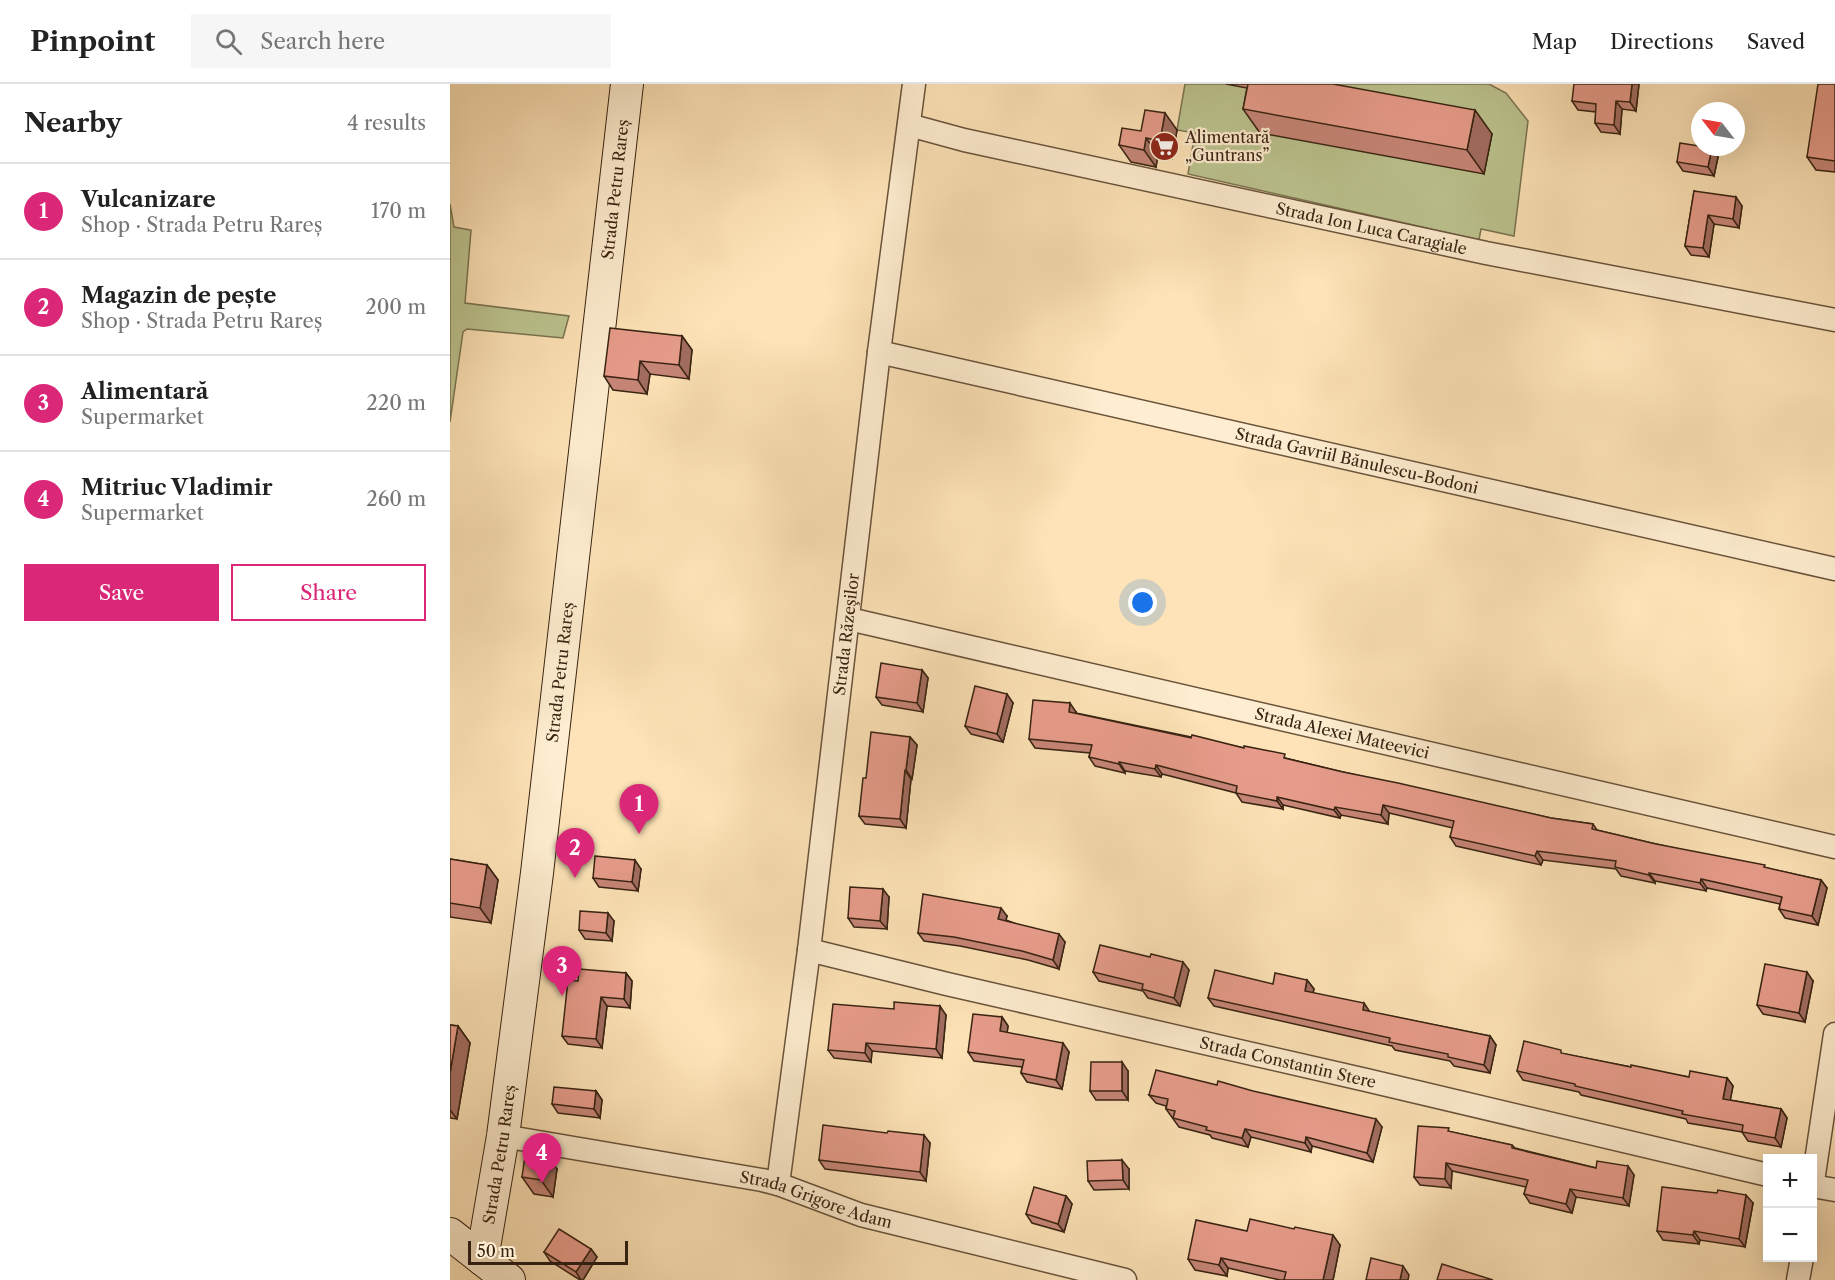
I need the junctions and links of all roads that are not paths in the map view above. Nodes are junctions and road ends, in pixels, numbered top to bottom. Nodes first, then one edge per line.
1 (627, 84) edge
2 (914, 84) edge
3 (909, 125) junction
4 (1835, 320) edge
5 (879, 352) junction
6 (1835, 569) edge
7 (849, 620) junction
8 (1835, 847) edge
9 (809, 950) junction
10 (1835, 1034) edge
11 (503, 1136) junction
12 (1817, 1158) edge
13 (1763, 1174) edge
14 (778, 1184) junction
15 (1817, 1187) edge
16 (1835, 1190) edge
17 (452, 1241) edge
18 (482, 1259) junction
19 (1801, 1262) edge
20 (509, 1280) edge
21 (1125, 1280) edge
22 (1798, 1280) edge

1 - 11 main road, Strada Petru Rareș
2 - 3 street, Strada Răzeşilor
3 - 4 street, Strada Ion Luca Caragiale
3 - 5 street, Strada Răzeşilor
5 - 6 street, Strada Gavriil Bănulescu-Bodoni
5 - 7 street, Strada Răzeşilor
7 - 8 street, Strada Alexei Mateevici
7 - 9 street, Strada Răzeşilor
9 - 13 street, Strada Constantin Stere
9 - 14 street, Strada Răzeşilor
10 - 12 street
11 - 14 street, Strada Grigore Adam
11 - 18 main road, Strada Petru Rareș
14 - 21 street, Strada Grigore Adam
15 - 16 street
17 - 18 main road
18 - 20 main road
19 - 22 street

